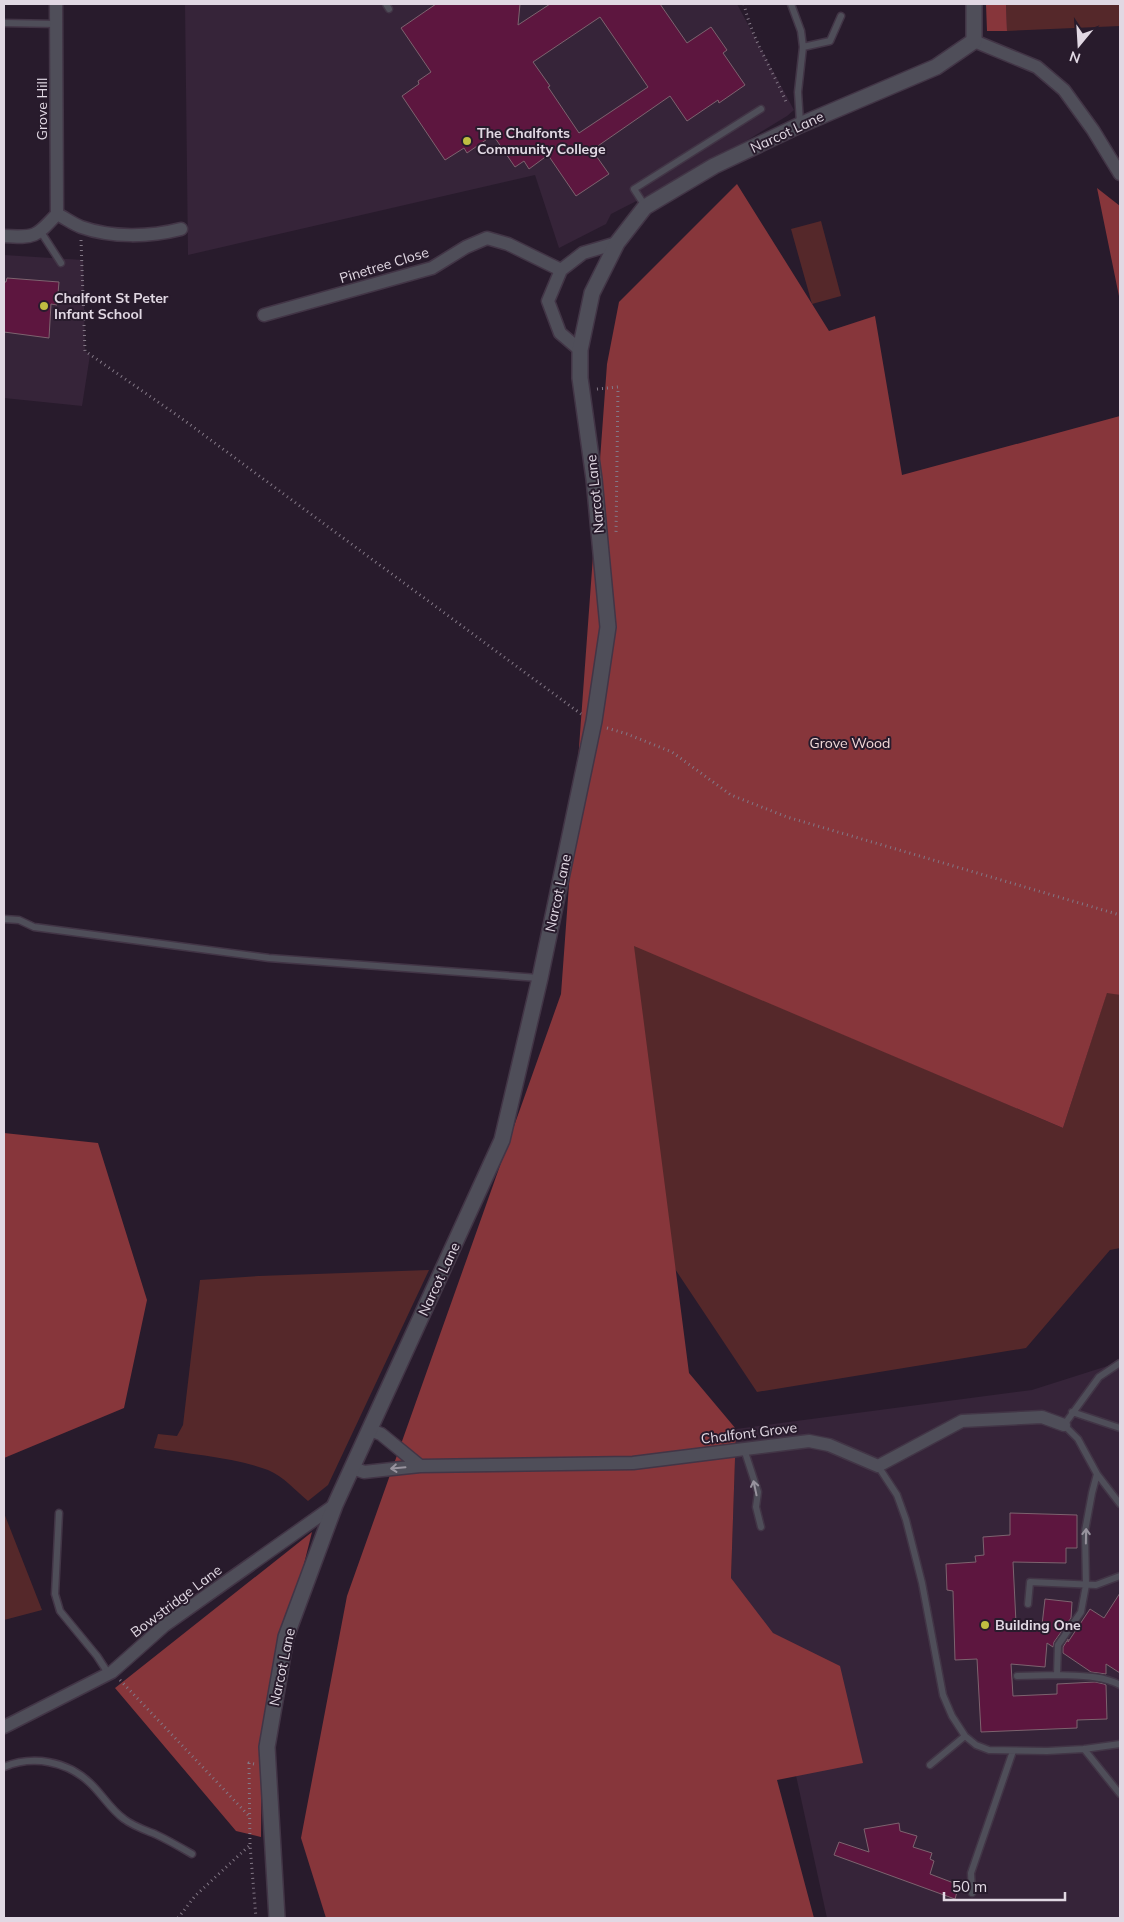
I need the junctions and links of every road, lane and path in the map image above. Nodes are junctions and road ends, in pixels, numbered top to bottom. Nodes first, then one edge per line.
1 (56, 4) edge
2 (744, 4) edge
3 (791, 4) edge
4 (974, 4) edge
5 (841, 16) dead end
6 (4, 24) edge
7 (57, 24) junction
8 (974, 41) junction
9 (803, 48) junction
10 (760, 109) dead end
11 (799, 126) junction
12 (1120, 174) edge
13 (645, 207) junction
14 (57, 214) junction
15 (80, 227) junction
16 (181, 229) dead end
17 (41, 232) junction
18 (4, 236) edge
19 (617, 243) junction
20 (61, 263) dead end
21 (561, 270) junction
22 (264, 315) dead end
23 (580, 350) junction
24 (581, 390) junction
25 (616, 538) dead end
26 (601, 720) junction
27 (608, 728) junction
28 (606, 737) dead end
29 (1120, 915) edge
30 (4, 919) edge
31 (540, 978) junction
32 (1120, 1363) edge
33 (1072, 1412) junction
34 (1064, 1425) junction
35 (1120, 1428) edge
36 (370, 1430) junction
37 (744, 1449) junction
38 (420, 1466) junction
39 (878, 1466) junction
40 (353, 1468) junction
41 (1097, 1474) junction
42 (1120, 1504) edge
43 (334, 1505) junction
44 (58, 1513) dead end
45 (761, 1527) dead end
46 (1120, 1576) edge
47 (1086, 1585) junction
48 (1028, 1604) dead end
49 (110, 1672) junction
50 (1057, 1675) junction
51 (1017, 1676) dead end
52 (1120, 1685) edge
53 (4, 1727) edge
54 (965, 1736) junction
55 (1120, 1744) edge
56 (1084, 1749) junction
57 (1013, 1751) junction
58 (930, 1764) dead end
59 (4, 1767) edge
60 (267, 1767) junction
61 (1120, 1794) edge
62 (250, 1818) junction
63 (250, 1845) junction
64 (192, 1854) dead end
65 (972, 1893) dead end
66 (178, 1918) edge
67 (256, 1918) edge
68 (277, 1918) edge

1 - 7 street, Grove Hill
2 - 11 path
3 - 9 lane
4 - 8 street
5 - 9 lane
6 - 7 lane
7 - 14 street, Grove Hill
8 - 11 street, Narcot Lane
8 - 12 street
9 - 11 lane
10 - 13 lane
11 - 13 street, Narcot Lane
13 - 19 street, Narcot Lane
14 - 15 street
14 - 17 street
15 - 16 street
15 - 26 path
17 - 18 street
17 - 20 lane
19 - 21 street
19 - 23 street, Narcot Lane
21 - 22 street, Pinetree Close
21 - 23 street
23 - 24 street, Narcot Lane
24 - 25 path
24 - 26 street, Narcot Lane
26 - 27 path
26 - 31 street, Narcot Lane
27 - 28 path
27 - 29 path
30 - 31 lane
31 - 36 street, Narcot Lane
32 - 33 lane
33 - 34 lane
33 - 35 lane
34 - 39 street
34 - 41 lane
36 - 38 street
36 - 40 street, Narcot Lane
37 - 38 street, Chalfont Grove
37 - 39 street, Chalfont Grove
45 -> 37 lane
38 -> 40 street, Chalfont Grove
39 - 54 lane
40 - 43 street, Narcot Lane
41 - 42 lane
47 -> 41 lane
43 - 49 street, Bowstridge Lane
43 - 60 street, Narcot Lane
44 - 49 lane
46 - 47 lane
47 - 48 lane
47 - 50 lane
49 - 53 street, Bowstridge Lane
49 - 62 path
50 - 51 lane
50 - 52 lane
54 - 57 lane
54 - 58 lane
55 - 56 lane
56 - 57 lane
56 - 61 lane
57 - 65 lane
59 - 64 lane
60 - 62 path
60 - 68 street, Narcot Lane
62 - 63 path
63 - 66 path
63 - 67 path

